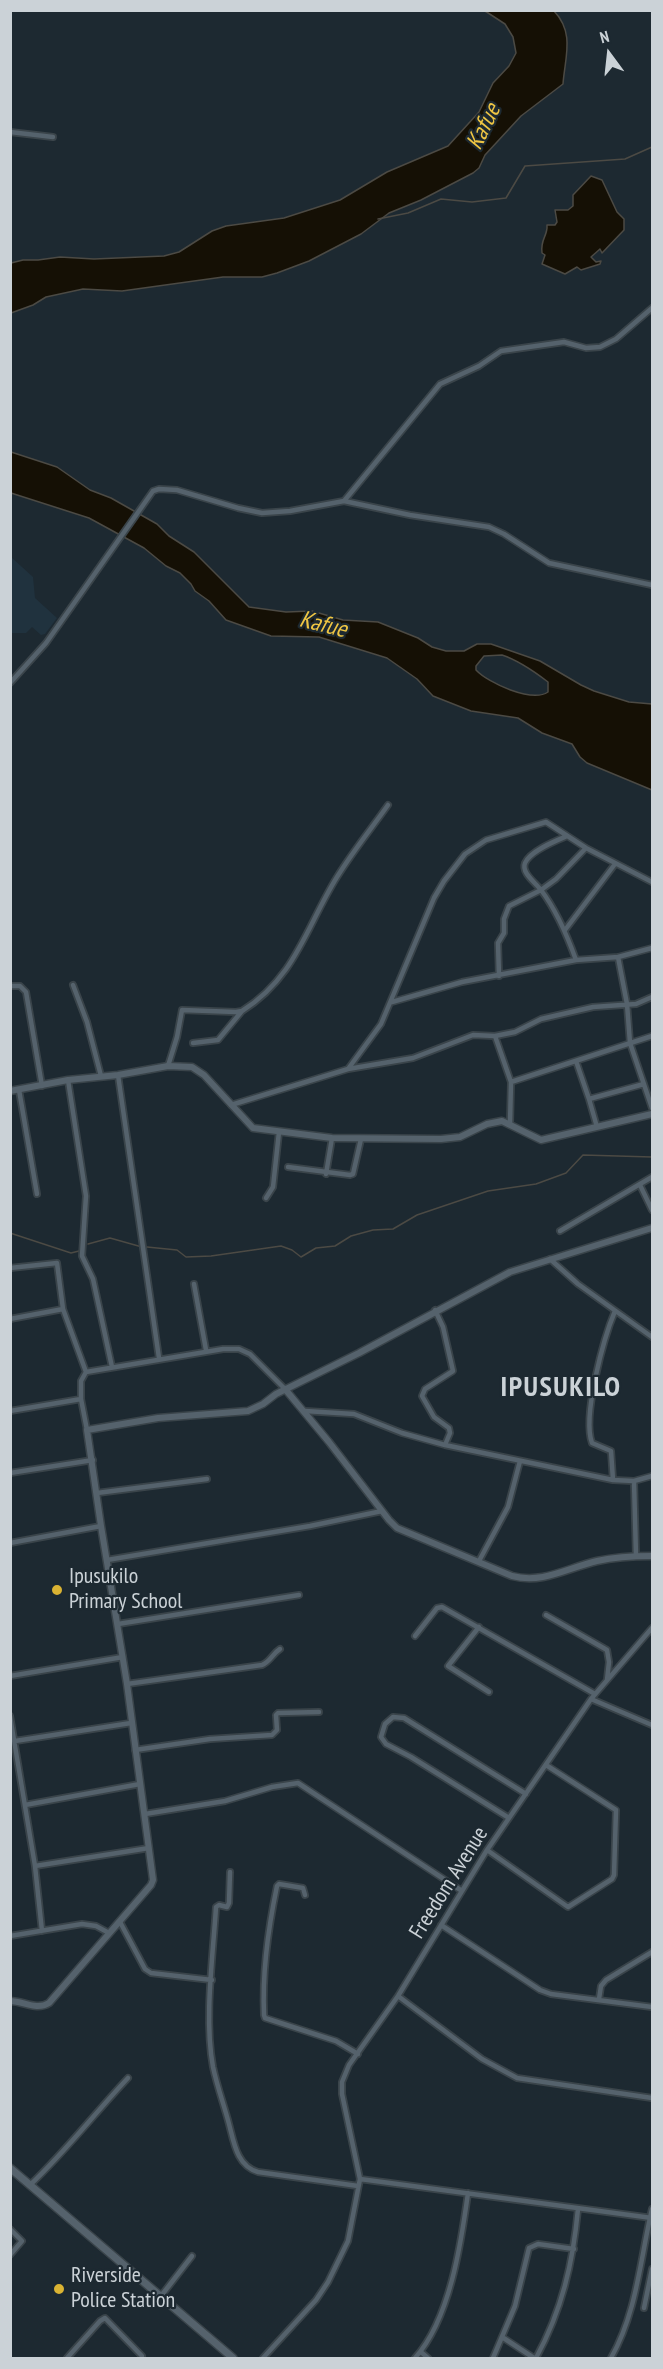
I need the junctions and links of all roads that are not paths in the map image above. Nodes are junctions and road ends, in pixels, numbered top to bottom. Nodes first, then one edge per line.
1 (10, 132) edge
2 (53, 137) dead end
3 (652, 308) edge
4 (344, 501) junction
5 (652, 585) edge
6 (10, 683) edge
7 (388, 805) dead end
8 (567, 836) junction
9 (586, 848) junction
10 (615, 864) junction
11 (652, 882) edge
12 (541, 890) junction
13 (565, 930) junction
14 (652, 948) edge
15 (618, 957) junction
16 (576, 960) junction
17 (499, 976) junction
18 (73, 985) dead end
19 (10, 986) edge
20 (652, 997) edge
21 (392, 1002) junction
22 (627, 1004) junction
23 (242, 1011) junction
24 (495, 1036) junction
25 (652, 1036) edge
26 (193, 1043) dead end
27 (630, 1043) junction
28 (576, 1061) junction
29 (168, 1066) junction
30 (348, 1069) junction
31 (118, 1075) junction
32 (101, 1076) junction
33 (68, 1080) junction
34 (511, 1082) junction
35 (644, 1084) junction
36 (42, 1086) junction
37 (19, 1090) junction
38 (10, 1091) edge
39 (588, 1098) junction
40 (231, 1105) junction
41 (652, 1108) edge
42 (652, 1114) edge
43 (510, 1124) junction
44 (597, 1127) junction
45 (279, 1132) junction
46 (332, 1138) junction
47 (361, 1140) junction
48 (288, 1167) dead end
49 (326, 1174) junction
50 (652, 1177) edge
51 (640, 1185) junction
52 (37, 1194) dead end
53 (266, 1198) dead end
54 (652, 1210) edge
55 (652, 1228) edge
56 (560, 1231) dead end
57 (550, 1259) junction
58 (10, 1268) edge
59 (194, 1284) dead end
60 (63, 1309) junction
61 (435, 1310) junction
62 (615, 1311) junction
63 (10, 1319) edge
64 (652, 1337) edge
65 (206, 1350) junction
66 (159, 1358) junction
67 (112, 1367) junction
68 (86, 1372) junction
69 (285, 1389) junction
70 (81, 1399) junction
71 (10, 1411) edge
72 (305, 1411) junction
73 (87, 1430) junction
74 (446, 1445) junction
75 (93, 1460) junction
76 (520, 1461) junction
77 (10, 1473) edge
78 (652, 1476) edge
79 (207, 1479) dead end
80 (613, 1480) junction
81 (634, 1482) junction
82 (97, 1493) junction
83 (382, 1511) junction
84 (101, 1526) junction
85 (10, 1543) edge
86 (636, 1556) junction
87 (652, 1556) edge
88 (107, 1560) junction
89 (479, 1561) junction
90 (298, 1595) dead end
91 (546, 1615) dead end
92 (118, 1624) junction
93 (479, 1627) junction
94 (652, 1628) edge
95 (415, 1636) dead end
96 (280, 1649) dead end
97 (123, 1658) junction
98 (10, 1676) edge
99 (607, 1680) junction
100 (127, 1684) junction
101 (489, 1692) dead end
102 (595, 1694) junction
103 (591, 1699) junction
104 (319, 1712) dead end
105 (10, 1716) edge
106 (131, 1724) junction
107 (652, 1725) edge
108 (15, 1741) junction
109 (135, 1749) junction
110 (546, 1765) junction
111 (140, 1784) junction
112 (526, 1794) junction
113 (25, 1805) junction
114 (145, 1814) junction
115 (509, 1818) junction
116 (149, 1848) junction
117 (487, 1850) junction
118 (35, 1866) junction
119 (230, 1872) dead end
120 (462, 1892) junction
121 (305, 1895) dead end
122 (120, 1922) junction
123 (441, 1925) junction
124 (42, 1931) junction
125 (109, 1933) junction
126 (10, 1936) edge
127 (652, 1952) edge
128 (212, 1980) junction
129 (398, 1996) junction
130 (599, 1999) junction
131 (10, 2001) edge
132 (652, 2007) edge
133 (358, 2054) junction
134 (128, 2078) dead end
135 (652, 2098) edge
136 (10, 2168) edge
137 (360, 2179) junction
138 (30, 2185) junction
139 (358, 2186) junction
140 (468, 2193) junction
141 (578, 2209) junction
142 (652, 2210) edge
143 (651, 2218) edge
144 (10, 2229) edge
145 (574, 2248) junction
146 (10, 2255) edge
147 (192, 2256) dead end
148 (652, 2269) edge
149 (161, 2296) junction
150 (644, 2308) dead end
151 (502, 2337) junction
152 (421, 2352) junction
153 (142, 2356) dead end
154 (67, 2358) edge
155 (233, 2358) edge
156 (263, 2358) edge
157 (415, 2358) edge
158 (428, 2358) edge
159 (493, 2358) edge
160 (535, 2358) edge
161 (611, 2358) edge

1 - 2 street
3 - 4 street
4 - 5 street
4 - 6 street
7 - 23 street
8 - 9 street
8 - 12 street
8 - 21 street
9 - 10 street
9 - 12 street
10 - 11 street
10 - 13 street
12 - 13 street
12 - 17 street
13 - 16 street
14 - 15 street
15 - 16 street
15 - 22 street
16 - 17 street
17 - 21 street
18 - 32 street
19 - 36 street
20 - 22 street
21 - 30 street
22 - 24 street
22 - 27 street
23 - 26 street
23 - 29 street
24 - 30 street
24 - 34 street
25 - 27 street
27 - 28 street
27 - 35 street
28 - 34 street
28 - 39 street
29 - 31 street
29 - 40 street
30 - 40 street
31 - 32 street
31 - 66 street
32 - 33 street
33 - 36 street
33 - 67 street
34 - 43 street
35 - 39 street
35 - 41 street
36 - 37 street
37 - 38 street
37 - 52 street
39 - 44 street
40 - 45 street
42 - 44 street
43 - 44 street
43 - 47 street
45 - 46 street
45 - 53 street
46 - 47 street
46 - 49 street
47 - 49 street
48 - 49 street
50 - 51 street
51 - 54 street
51 - 56 street
55 - 57 street
57 - 61 street
57 - 62 street
58 - 60 street
59 - 65 street
60 - 63 street
60 - 68 street
61 - 69 street
61 - 74 street
62 - 64 street
62 - 80 street
65 - 66 street
65 - 69 street
66 - 67 street
67 - 68 street
68 - 70 street
69 - 72 street
69 - 73 street
70 - 71 street
70 - 73 street
72 - 74 street
72 - 83 street
73 - 75 street
74 - 76 street
75 - 77 street
75 - 82 street
76 - 80 street
76 - 89 street
78 - 81 street
79 - 82 street
80 - 81 street
81 - 86 street
82 - 84 street
83 - 88 street
83 - 89 street
84 - 85 street
84 - 88 street
86 - 87 street
86 - 89 street
88 - 92 street
90 - 92 street
91 - 99 street
92 - 97 street
93 - 95 street
93 - 101 street
93 - 102 street
94 - 99 street, Freedom Avenue
96 - 100 street
97 - 98 street
97 - 100 street
99 - 102 street, Freedom Avenue
100 - 106 street
102 - 103 street, Freedom Avenue
103 - 107 street
103 - 110 street, Freedom Avenue
104 - 109 street
105 - 108 street
106 - 108 street
106 - 109 street
108 - 113 street
109 - 111 street
110 - 112 street, Freedom Avenue
110 - 117 street
111 - 113 street
111 - 114 street
112 - 115 street, Freedom Avenue
112 - 115 street
113 - 118 street
114 - 116 street
114 - 120 street
115 - 117 street, Freedom Avenue
116 - 118 street
116 - 122 street
117 - 120 street, Freedom Avenue
118 - 124 street
119 - 128 street
120 - 123 street, Freedom Avenue
121 - 133 street
122 - 125 street
122 - 128 street
123 - 129 street, Freedom Avenue
123 - 130 street
124 - 125 street
124 - 126 street
125 - 131 street
127 - 130 street
128 - 139 street
129 - 133 street, Freedom Avenue
129 - 135 street
130 - 132 street
133 - 137 street, Freedom Avenue
134 - 138 street
136 - 138 main road
137 - 139 street, Freedom Avenue
137 - 140 street
138 - 149 main road
139 - 156 street, Freedom Avenue
140 - 141 street
140 - 152 street
141 - 143 street
141 - 145 street
142 - 143 street
143 - 161 street
144 - 146 street
145 - 151 street
145 - 160 street
147 - 149 street
148 - 150 street
149 - 155 main road
151 - 159 street
151 - 160 street
152 - 157 street
152 - 158 street
153 - 154 street

